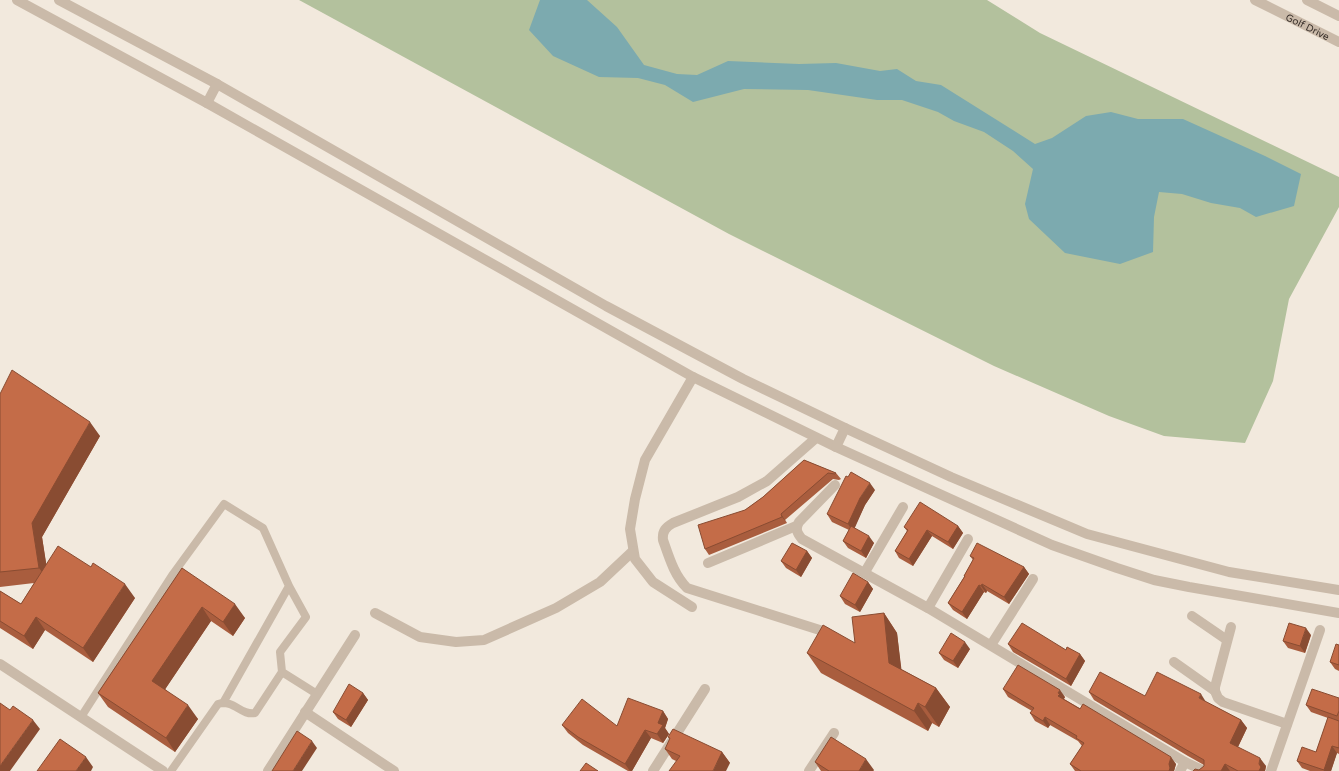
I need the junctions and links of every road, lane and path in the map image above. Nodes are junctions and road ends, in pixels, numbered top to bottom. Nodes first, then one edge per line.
1 (17, 0) edge
2 (59, 0) edge
3 (1255, 0) edge
4 (1307, 0) edge
5 (1339, 16) edge
6 (1339, 42) edge
7 (217, 84) junction
8 (207, 104) junction
9 (692, 377) junction
10 (845, 428) junction
11 (816, 438) junction
12 (836, 447) junction
13 (835, 485) dead end
14 (903, 507) dead end
15 (796, 526) junction
16 (968, 539) dead end
17 (634, 551) junction
18 (708, 563) dead end
19 (865, 572) junction
20 (1034, 579) dead end
21 (289, 586) junction
22 (1339, 590) edge
23 (692, 607) dead end
24 (928, 608) junction
25 (375, 613) dead end
26 (1339, 613) edge
27 (1192, 616) dead end
28 (1231, 627) dead end
29 (1320, 630) dead end
30 (826, 632) edge
31 (355, 635) dead end
32 (1228, 640) junction
33 (990, 645) junction
34 (1174, 662) dead end
35 (0, 664) edge
36 (282, 672) junction
37 (706, 689) dead end
38 (1215, 691) junction
39 (317, 694) junction
40 (223, 702) junction
41 (305, 712) junction
42 (81, 717) junction
43 (1287, 724) junction
44 (834, 734) dead end
45 (1185, 762) junction
46 (163, 771) edge
47 (171, 771) edge
48 (268, 771) edge
49 (394, 771) edge
50 (653, 771) edge
51 (808, 771) edge
52 (1180, 771) edge
53 (1204, 771) edge
54 (1271, 771) edge

1 - 8 street
2 - 7 street
3 - 6 street, Golf Drive
4 - 5 street
7 - 8 street
7 - 10 street
8 - 9 street
9 - 11 street
9 - 17 street
10 - 12 street
10 - 22 street
11 - 12 street
11 - 30 street
12 - 26 street
13 - 15 street
14 - 19 street
15 - 18 street
15 - 19 street
16 - 24 street
17 - 23 street
17 - 25 street
19 - 24 street
20 - 33 street
21 - 36 lane
21 - 40 lane
21 - 42 lane
24 - 33 street
27 - 32 street
28 - 32 street
29 - 43 street
31 - 39 street
32 - 38 street
33 - 45 street
34 - 38 street
35 - 42 street
36 - 39 lane
36 - 40 lane
37 - 50 street
38 - 43 street
39 - 41 street
40 - 47 lane
41 - 48 street
41 - 49 street
42 - 46 street
43 - 54 street
44 - 51 street
45 - 52 street
45 - 53 street

